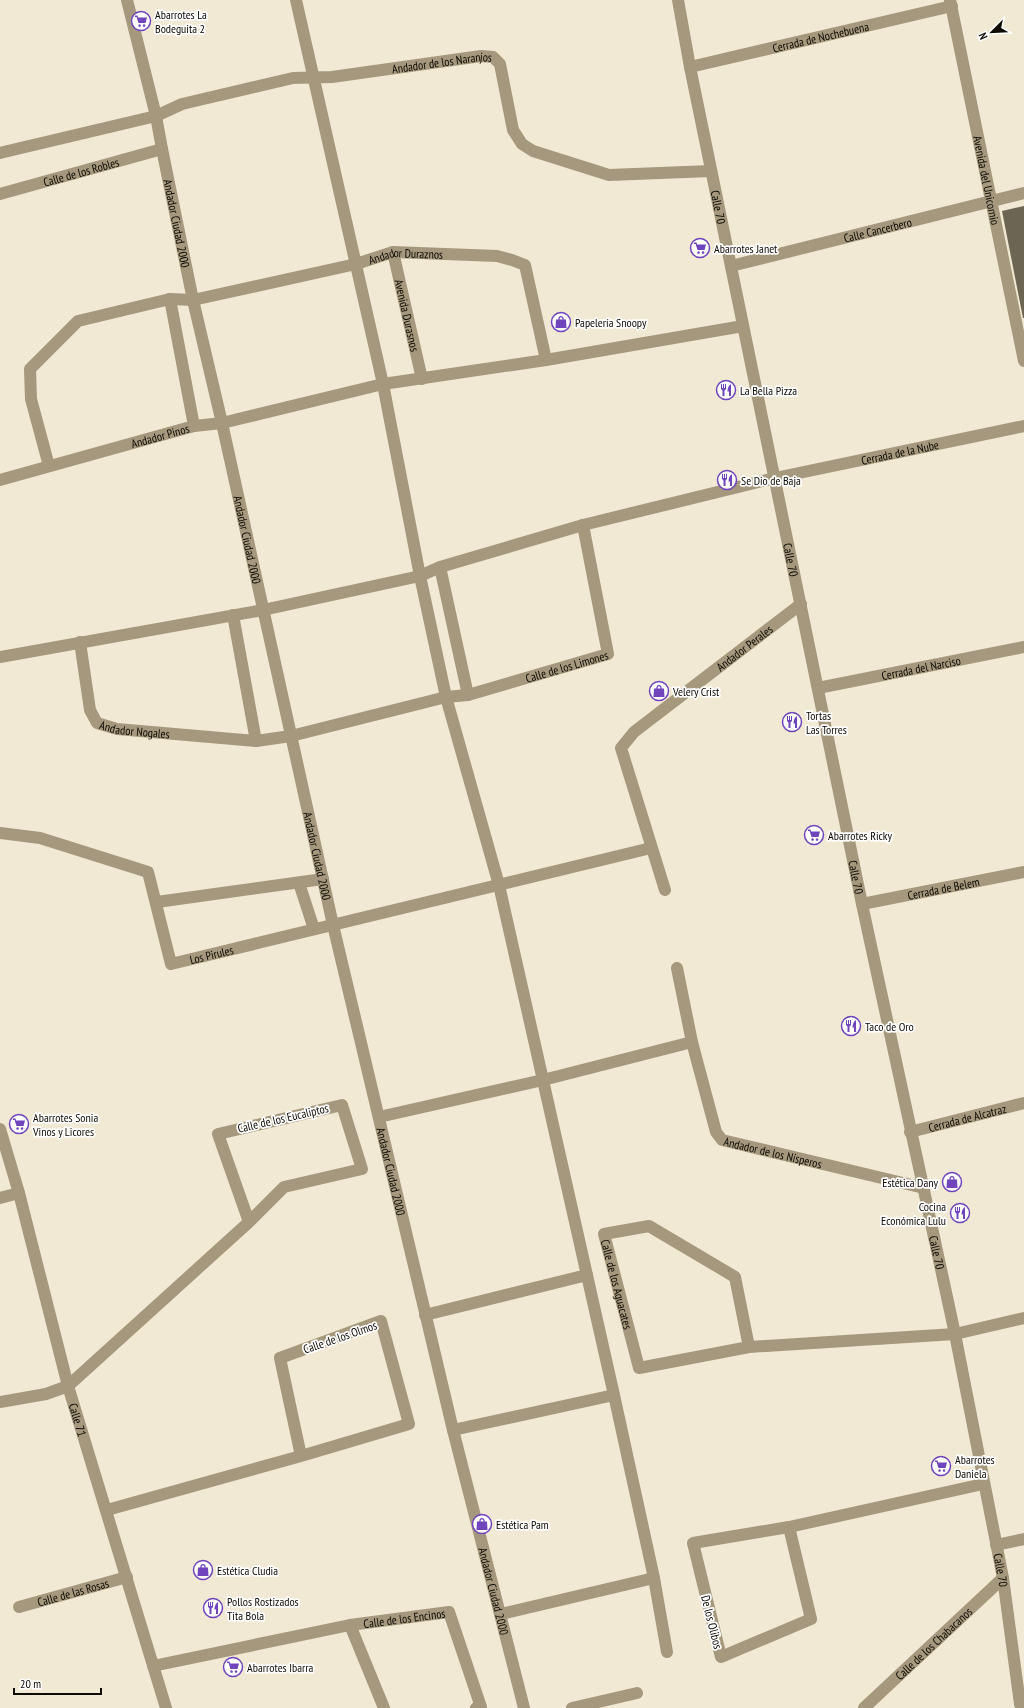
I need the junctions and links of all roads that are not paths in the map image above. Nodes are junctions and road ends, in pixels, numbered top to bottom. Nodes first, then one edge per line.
1 (127, 0) edge
2 (296, 0) edge
3 (678, 0) edge
4 (951, 3) edge
5 (690, 67) junction
6 (314, 77) junction
7 (156, 116) junction
8 (162, 149) junction
9 (0, 153) edge
10 (711, 171) junction
11 (1024, 193) edge
12 (0, 194) edge
13 (991, 201) junction
14 (393, 252) junction
15 (356, 264) junction
16 (731, 266) junction
17 (170, 299) junction
18 (193, 300) junction
19 (743, 326) junction
20 (546, 360) junction
21 (1024, 361) edge
22 (422, 379) junction
23 (383, 384) junction
24 (222, 423) junction
25 (194, 426) junction
26 (1024, 426) edge
27 (49, 466) junction
28 (775, 478) junction
29 (0, 480) edge
30 (583, 525) junction
31 (440, 567) junction
32 (420, 576) junction
33 (801, 604) junction
34 (263, 610) junction
35 (233, 615) junction
36 (80, 642) junction
37 (1024, 647) edge
38 (0, 657) edge
39 (818, 688) junction
40 (468, 695) junction
41 (446, 697) junction
42 (291, 736) junction
43 (256, 741) junction
44 (0, 833) edge
45 (651, 848) junction
46 (1024, 872) edge
47 (323, 879) junction
48 (299, 883) junction
49 (499, 885) junction
50 (665, 890) dead end
51 (157, 902) junction
52 (862, 904) junction
53 (333, 925) junction
54 (314, 929) junction
55 (677, 968) dead end
56 (692, 1042) junction
57 (543, 1080) junction
58 (1024, 1103) edge
59 (379, 1117) junction
60 (0, 1129) edge
61 (910, 1132) junction
62 (924, 1188) junction
63 (19, 1193) junction
64 (0, 1198) edge
65 (249, 1222) junction
66 (587, 1275) junction
67 (425, 1315) junction
68 (1024, 1318) edge
69 (955, 1334) junction
70 (749, 1347) junction
71 (68, 1386) junction
72 (614, 1395) junction
73 (0, 1402) edge
74 (453, 1430) junction
75 (301, 1456) junction
76 (983, 1484) junction
77 (106, 1510) junction
78 (789, 1527) junction
79 (1024, 1539) edge
80 (996, 1545) junction
81 (127, 1577) junction
82 (654, 1578) junction
83 (1003, 1578) junction
84 (19, 1607) dead end
85 (501, 1614) junction
86 (350, 1625) junction
87 (667, 1652) dead end
88 (153, 1666) junction
89 (637, 1693) dead end
90 (166, 1708) edge
91 (384, 1708) edge
92 (476, 1708) edge
93 (524, 1708) edge
94 (572, 1708) edge
95 (864, 1708) edge
96 (1022, 1708) edge

1 - 7 street, Andador Ciudad 2000
2 - 6 street
3 - 5 street, Calle 70
4 - 5 street, Cerrada de Nochebuena
4 - 13 street, Avenida del Unicornio
5 - 10 street, Calle 70
6 - 7 street, Andador de los Naranjos
6 - 10 street, Andador de los Naranjos
6 - 15 street
7 - 8 street, Andador Ciudad 2000
7 - 9 street
8 - 12 street, Calle de los Robles
8 - 18 street, Andador Ciudad 2000
10 - 16 street, Calle 70
11 - 13 street, Calle Cancerbero
13 - 16 street, Calle Cancerbero
13 - 21 street, Avenida del Unicornio
14 - 15 street, Andador Duraznos
14 - 20 street, Andador Duraznos
14 - 22 street, Avenida Durasnos
15 - 18 street, Andador Duraznos
15 - 23 street
16 - 19 street, Calle 70
17 - 18 street
17 - 25 street, Andador Pinos
17 - 27 street
18 - 24 street, Andador Ciudad 2000
19 - 20 street
19 - 28 street, Calle 70
20 - 22 street
22 - 23 street
23 - 24 street
23 - 32 street
24 - 25 street
24 - 34 street, Andador Ciudad 2000
25 - 27 street, Andador Pinos
26 - 28 street, Cerrada de la Nube
27 - 29 street, Andador Pinos
28 - 30 street
28 - 33 street, Calle 70
30 - 31 street
30 - 40 street, Calle de los Limones
31 - 32 street
31 - 40 street
32 - 34 street
32 - 41 street
33 - 39 street, Calle 70
33 - 45 street, Andador Perales
34 - 35 street
34 - 42 street, Andador Ciudad 2000
35 - 36 street
35 - 43 street
36 - 38 street
36 - 43 street, Andador Nogales
37 - 39 street, Cerrada del Narciso
39 - 52 street, Calle 70
40 - 41 street, Calle de los Limones
41 - 42 street, Calle de los Limones
41 - 49 street
42 - 43 street, Andador Nogales
42 - 47 street, Andador Ciudad 2000
44 - 51 street, Los Pirules
45 - 49 street
45 - 50 street, Andador Perales
46 - 52 street, Cerrada de Belem
47 - 48 street
47 - 53 street, Andador Ciudad 2000
48 - 51 street
48 - 54 street
49 - 53 street, Los Pirules
49 - 57 street
51 - 54 street, Los Pirules
52 - 61 street, Calle 70
53 - 54 street, Los Pirules
53 - 59 street, Andador Ciudad 2000
55 - 56 street, Andador de los Nísperos
56 - 57 street
56 - 62 street, Andador de los Nísperos
57 - 59 street
57 - 66 street
58 - 61 street, Cerrada de Alcatraz
59 - 67 street, Andador Ciudad 2000
60 - 63 street, Calle 71
61 - 62 street, Calle 70
62 - 69 street, Calle 70
63 - 64 street
63 - 71 street, Calle 71
65 - 65 street, Calle de los Eucaliptos
65 - 71 street, Calle de los Eucaliptos
66 - 67 street
66 - 72 street
67 - 74 street, Andador Ciudad 2000
68 - 69 street, Calle de los Aguacates
69 - 70 street, Calle de los Aguacates
69 - 76 street, Calle 70
70 - 70 street, Calle de los Aguacates
71 - 73 street
71 - 77 street, Calle 71
72 - 74 street
72 - 82 street
74 - 85 street, Andador Ciudad 2000
75 - 75 street, Calle de los Olmos
75 - 77 street, Calle de los Olmos
76 - 78 street, De los Olibos
76 - 80 street, Calle 70
77 - 81 street, Calle 71
78 - 78 street, De los Olibos
79 - 80 street
80 - 83 street, Calle 70
81 - 84 street, Calle de las Rosas
81 - 88 street, Calle 71
82 - 85 street
82 - 87 street
83 - 95 street, Calle de los Chabacanos
83 - 96 street, Calle 70
85 - 93 street, Andador Ciudad 2000
86 - 88 street, Calle de los Encinos
86 - 91 street, Calle de los Encinos
86 - 92 street, Calle de los Encinos
88 - 90 street, Calle 71
89 - 94 street

